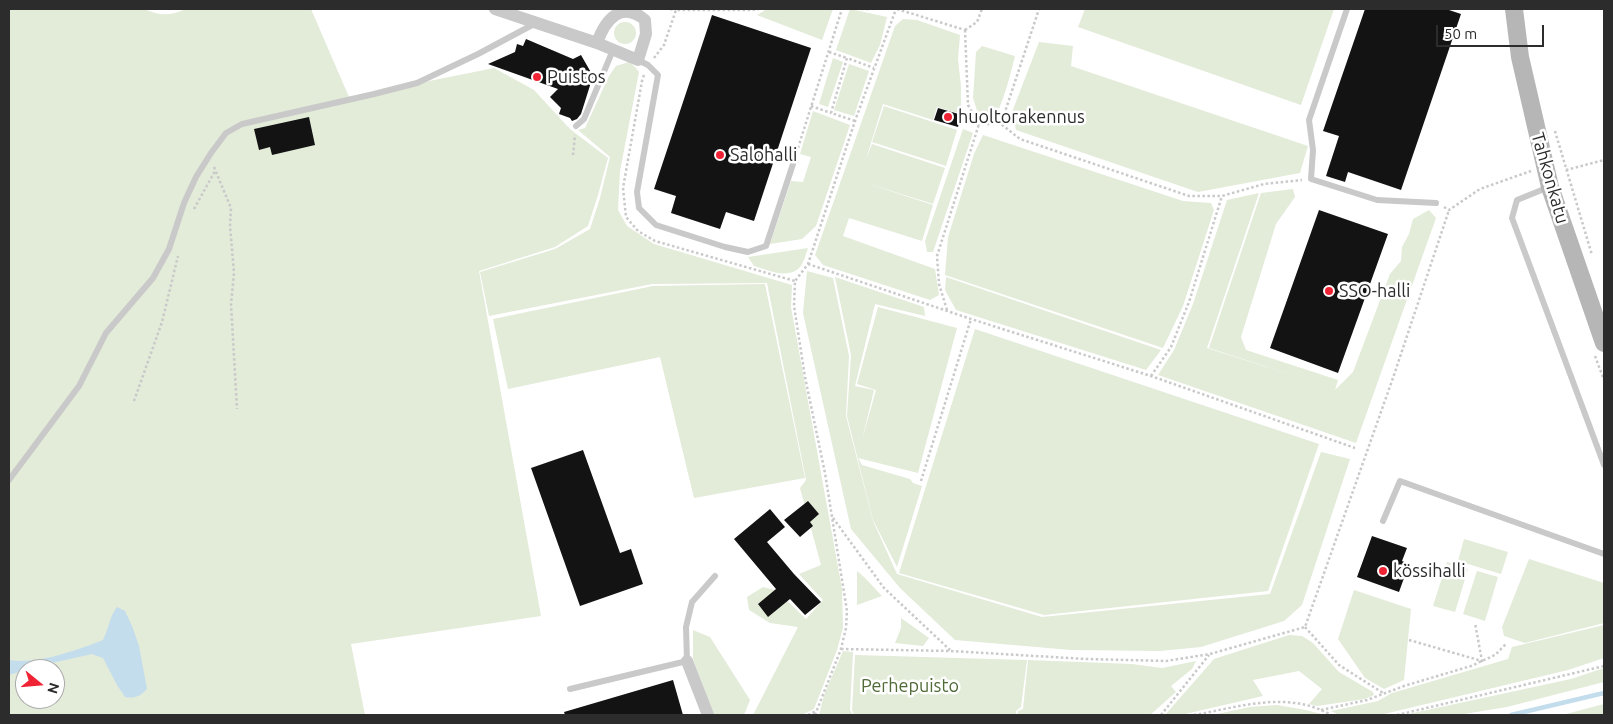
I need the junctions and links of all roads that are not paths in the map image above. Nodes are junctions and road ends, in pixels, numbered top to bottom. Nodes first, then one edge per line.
1 (495, 9) edge
2 (1347, 9) edge
3 (1514, 9) edge
4 (536, 23) junction
5 (596, 43) junction
6 (613, 50) junction
7 (643, 63) junction
8 (576, 126) road end
9 (795, 158) road end
10 (1548, 179) junction
11 (1436, 203) road end
12 (1604, 341) edge
13 (1604, 465) edge
14 (9, 480) edge
15 (1383, 522) dead end
16 (1604, 554) edge
17 (714, 576) dead end
18 (687, 661) junction
19 (570, 689) dead end
20 (708, 715) edge

1 - 4 street
2 - 11 lane
3 - 10 street, Tahkonkatu
4 - 5 street
4 - 14 lane
5 - 6 street
5 - 7 street
6 - 7 street
6 - 8 lane
7 - 9 lane
10 - 12 street, Tahkonkatu
10 - 13 lane
15 - 16 lane
17 - 18 lane
18 - 19 lane
18 - 20 street

